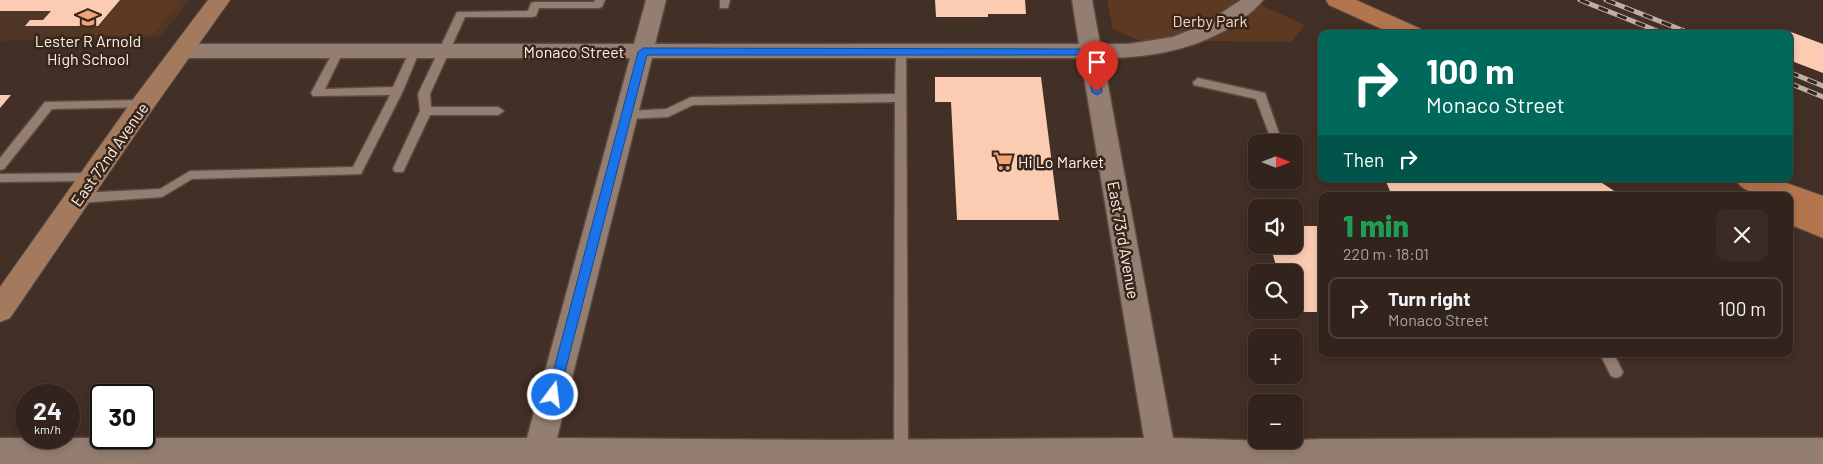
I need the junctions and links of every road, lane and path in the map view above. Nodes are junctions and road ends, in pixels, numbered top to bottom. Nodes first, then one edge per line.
1 (219, 0) edge
2 (600, 0) edge
3 (656, 0) edge
4 (1082, 0) edge
5 (1253, 0) edge
6 (1337, 0) edge
7 (1403, 30) edge
8 (339, 50) junction
9 (415, 50) junction
10 (444, 50) junction
11 (183, 51) junction
12 (643, 52) junction
13 (901, 52) junction
14 (1090, 52) junction
15 (1198, 82) dead end
16 (397, 91) junction
17 (901, 98) junction
18 (143, 104) junction
19 (426, 111) junction
20 (498, 112) dead end
21 (626, 115) junction
22 (1274, 134) edge
23 (0, 166) edge
24 (399, 169) dead end
25 (0, 178) edge
26 (1735, 182) edge
27 (1756, 182) edge
28 (86, 188) junction
29 (1753, 192) edge
30 (1783, 192) edge
31 (1793, 196) edge
32 (1823, 207) edge
33 (1793, 214) edge
34 (1823, 228) edge
35 (0, 310) edge
36 (1608, 357) edge
37 (1616, 372) dead end
38 (0, 451) edge
39 (1161, 451) junction
40 (1823, 451) edge
41 (901, 453) junction
42 (244, 457) edge
43 (537, 457) edge
44 (755, 458) edge
45 (869, 458) edge
46 (945, 458) edge
47 (1679, 458) edge

1 - 11 main road, East 72nd Avenue
2 - 10 lane
3 - 12 street
4 - 14 street, East 73rd Avenue
5 - 14 street, Monaco Street
6 - 7 main road
8 - 9 street, Monaco Street
8 - 11 street, Monaco Street
8 - 16 lane
9 - 10 street, Monaco Street
9 - 16 lane
10 - 12 street, Monaco Street
10 - 19 lane
11 - 18 main road, East 72nd Avenue
12 - 13 street, Monaco Street
12 - 21 street
13 - 14 street, Monaco Street
13 - 17 lane
14 - 39 street, East 73rd Avenue
15 - 22 lane
16 - 28 lane
17 - 21 lane
17 - 41 lane
18 - 23 lane
18 - 28 main road, East 72nd Avenue
19 - 20 lane
19 - 24 lane
21 - 43 street
25 - 28 lane
26 - 29 main road
27 - 30 main road
28 - 35 main road, East 72nd Avenue
31 - 32 main road
33 - 34 main road
36 - 37 lane
38 - 42 street
39 - 46 street
39 - 47 street
40 - 47 street
41 - 45 street
41 - 46 street
42 - 43 street
43 - 44 street
44 - 45 street

